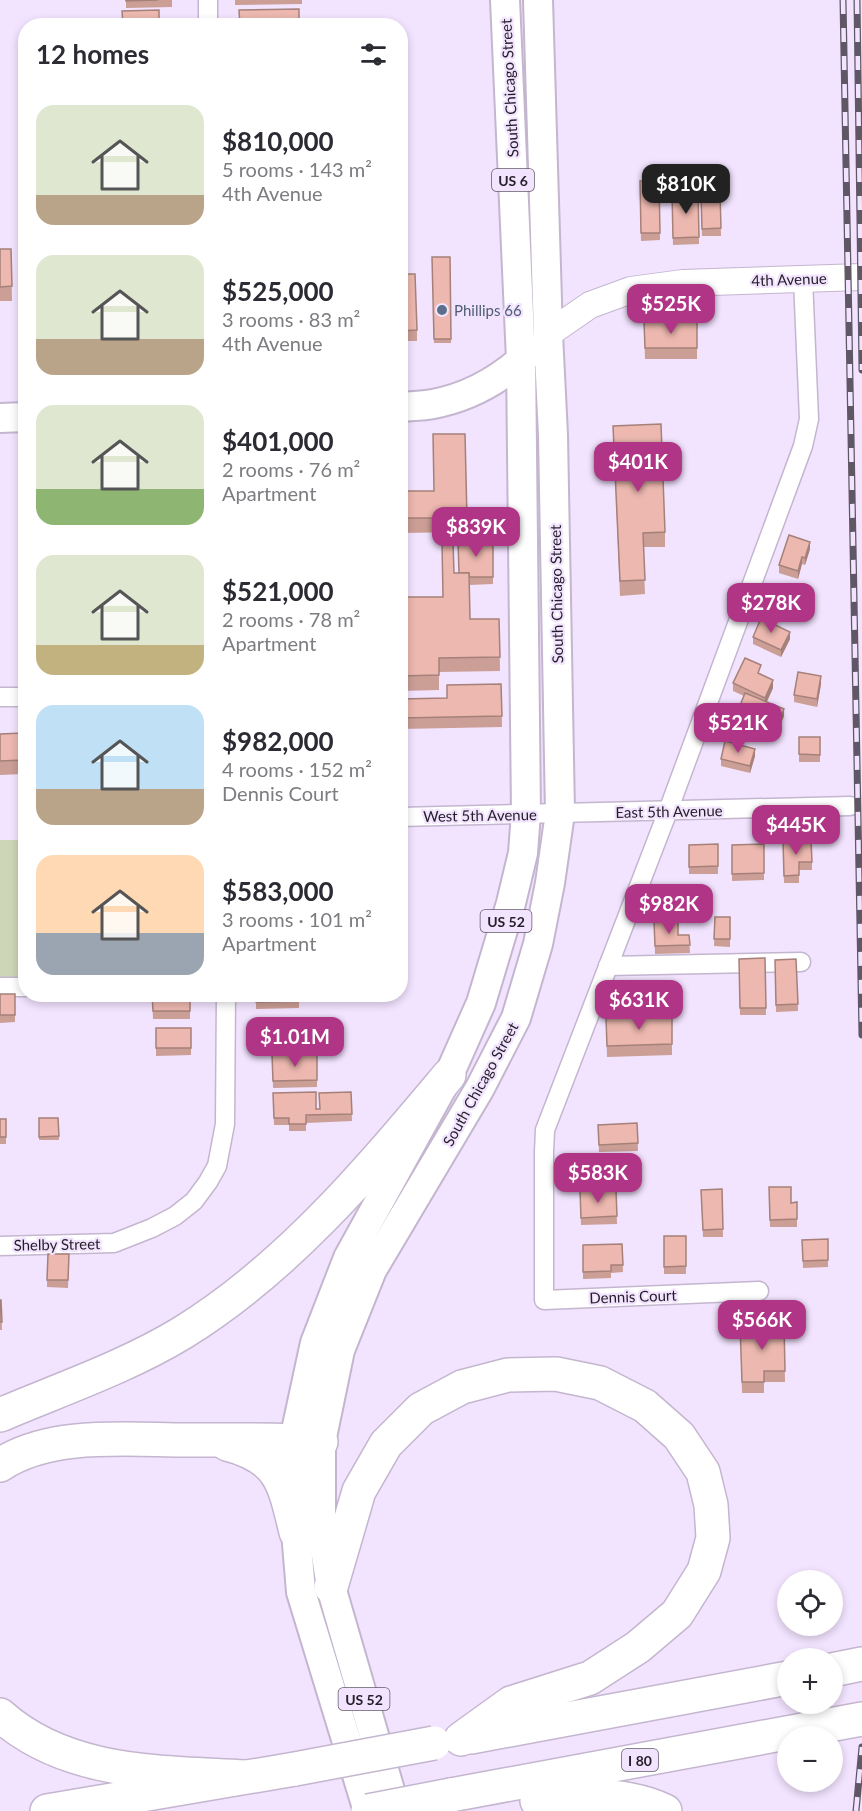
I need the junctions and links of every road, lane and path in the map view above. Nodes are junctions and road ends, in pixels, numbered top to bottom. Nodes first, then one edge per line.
1 (208, 0) edge
2 (505, 0) edge
3 (538, 0) edge
4 (208, 18) edge
5 (862, 277) edge
6 (803, 279) junction
7 (548, 334) junction
8 (522, 360) junction
9 (408, 406) edge
10 (18, 417) edge
11 (0, 418) edge
12 (18, 697) edge
13 (0, 698) edge
14 (850, 806) dead end
15 (668, 811) junction
16 (526, 813) junction
17 (560, 813) junction
18 (408, 817) edge
19 (801, 962) dead end
20 (608, 966) junction
21 (0, 987) edge
22 (18, 987) edge
23 (226, 1002) edge
24 (449, 1076) junction
25 (0, 1246) edge
26 (759, 1291) dead end
27 (0, 1414) edge
28 (208, 1440) junction
29 (308, 1441) junction
30 (0, 1465) edge
31 (296, 1532) junction
32 (331, 1587) junction
33 (862, 1664) edge
34 (843, 1668) edge
35 (777, 1680) edge
36 (0, 1715) edge
37 (862, 1719) edge
38 (448, 1741) junction
39 (245, 1778) junction
40 (462, 1793) junction
41 (47, 1811) edge
42 (368, 1811) edge
43 (396, 1811) edge
44 (665, 1811) edge

1 - 4 street
2 - 8 main road, South Chicago Street / US 6
3 - 7 main road, South Chicago Street / US 6
5 - 6 street, 4th Avenue
6 - 7 street, 4th Avenue
6 - 15 street
7 - 8 main road
7 - 17 main road, South Chicago Street / US 52
8 - 9 main road
8 - 16 main road, South Chicago Street / US 52
10 - 11 main road
12 - 13 street
14 - 15 street, East 5th Avenue
15 - 17 street, East 5th Avenue
15 - 20 street
16 - 17 street, West 5th Avenue
16 - 18 street, West 5th Avenue
16 - 24 main road, South Chicago Street / US 52
17 - 29 main road, South Chicago Street / US 52
19 - 20 street
20 - 26 street, Dennis Court
21 - 22 street
23 - 25 street, Shelby Street
24 - 27 highway
24 - 29 main road, South Chicago Street / US 52
28 - 29 highway
28 - 30 highway
28 - 31 highway
29 - 31 main road, South Chicago Street / US 52
29 - 32 main road, South Chicago Street / US 52
31 - 42 main road, South Chicago Street / US 52
32 - 38 highway
32 - 43 main road, South Chicago Street / US 52
33 - 34 highway
35 - 38 highway
36 - 39 highway
37 - 40 highway, I 80
38 - 39 highway, bridge
39 - 41 highway
40 - 42 highway, I 80, bridge
40 - 44 highway

